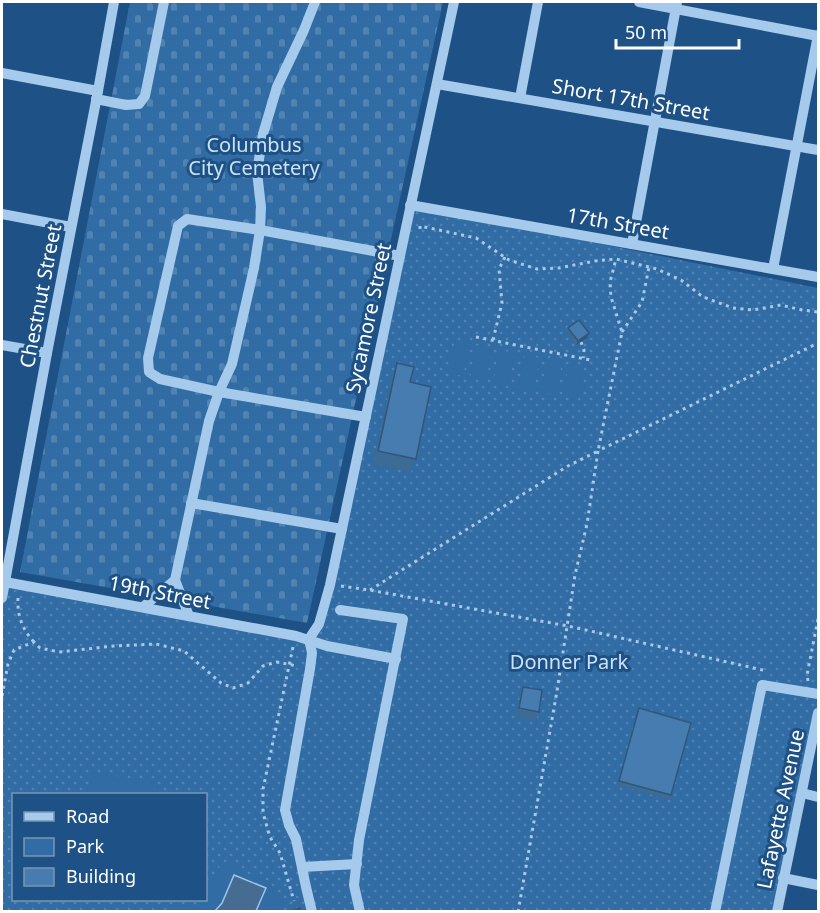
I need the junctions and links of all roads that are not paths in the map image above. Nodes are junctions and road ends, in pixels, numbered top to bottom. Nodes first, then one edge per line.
1 (114, 2) edge
2 (164, 2) edge
3 (315, 2) edge
4 (454, 2) edge
5 (538, 2) edge
6 (639, 2) edge
7 (677, 5) edge
8 (818, 36) edge
9 (2, 73) edge
10 (437, 84) junction
11 (97, 95) junction
12 (520, 98) junction
13 (655, 122) junction
14 (797, 146) junction
15 (819, 150) edge
16 (411, 205) junction
17 (2, 214) edge
18 (71, 227) junction
19 (260, 230) junction
20 (632, 244) junction
21 (400, 256) junction
22 (773, 269) junction
23 (819, 277) edge
24 (2, 345) edge
25 (47, 353) junction
26 (219, 392) junction
27 (366, 417) junction
28 (191, 503) junction
29 (342, 529) junction
30 (6, 548) edge
31 (175, 580) junction
32 (5, 582) junction
33 (2, 598) edge
34 (143, 607) junction
35 (340, 610) dead end
36 (189, 616) junction
37 (309, 639) junction
38 (396, 659) junction
39 (819, 694) edge
40 (819, 713) edge
41 (802, 793) junction
42 (819, 797) edge
43 (357, 864) junction
44 (302, 867) junction
45 (783, 878) junction
46 (819, 885) edge
47 (312, 912) edge
48 (360, 912) edge
49 (715, 912) edge
50 (777, 912) edge

1 - 11 street, Chestnut Street
2 - 11 street
3 - 19 street
4 - 10 street, Sycamore Street
5 - 12 street
6 - 7 street
7 - 8 street
7 - 13 street
8 - 14 street
9 - 11 street
10 - 12 street, Short 17th Street
10 - 16 street, Sycamore Street
11 - 18 street, Chestnut Street
12 - 13 street, Short 17th Street
13 - 14 street, Short 17th Street
13 - 20 street
14 - 15 street, Short 17th Street
14 - 22 street
16 - 20 street, 17th Street
16 - 21 street, Sycamore Street
17 - 18 street
18 - 25 street, Chestnut Street
19 - 21 street
19 - 26 street
19 - 26 street
20 - 22 street, 17th Street
21 - 27 street, Sycamore Street
22 - 23 street, 17th Street
24 - 25 street
25 - 30 street, Chestnut Street
26 - 27 street
26 - 28 street
27 - 29 street, Sycamore Street
28 - 29 street
28 - 31 street
29 - 37 street, Sycamore Street
30 - 32 street, Chestnut Street
31 - 34 street
31 - 36 street
32 - 33 street, Chestnut Street
32 - 34 street, 19th Street
34 - 36 street, 19th Street
35 - 38 street
36 - 37 street, 19th Street
37 - 38 street, 19th Street
37 - 44 street
38 - 43 street
39 - 49 street
40 - 41 street, Lafayette Avenue
41 - 42 street
41 - 45 street, Lafayette Avenue
43 - 44 street
43 - 48 street
44 - 47 street
45 - 46 street
45 - 50 street, Lafayette Avenue

